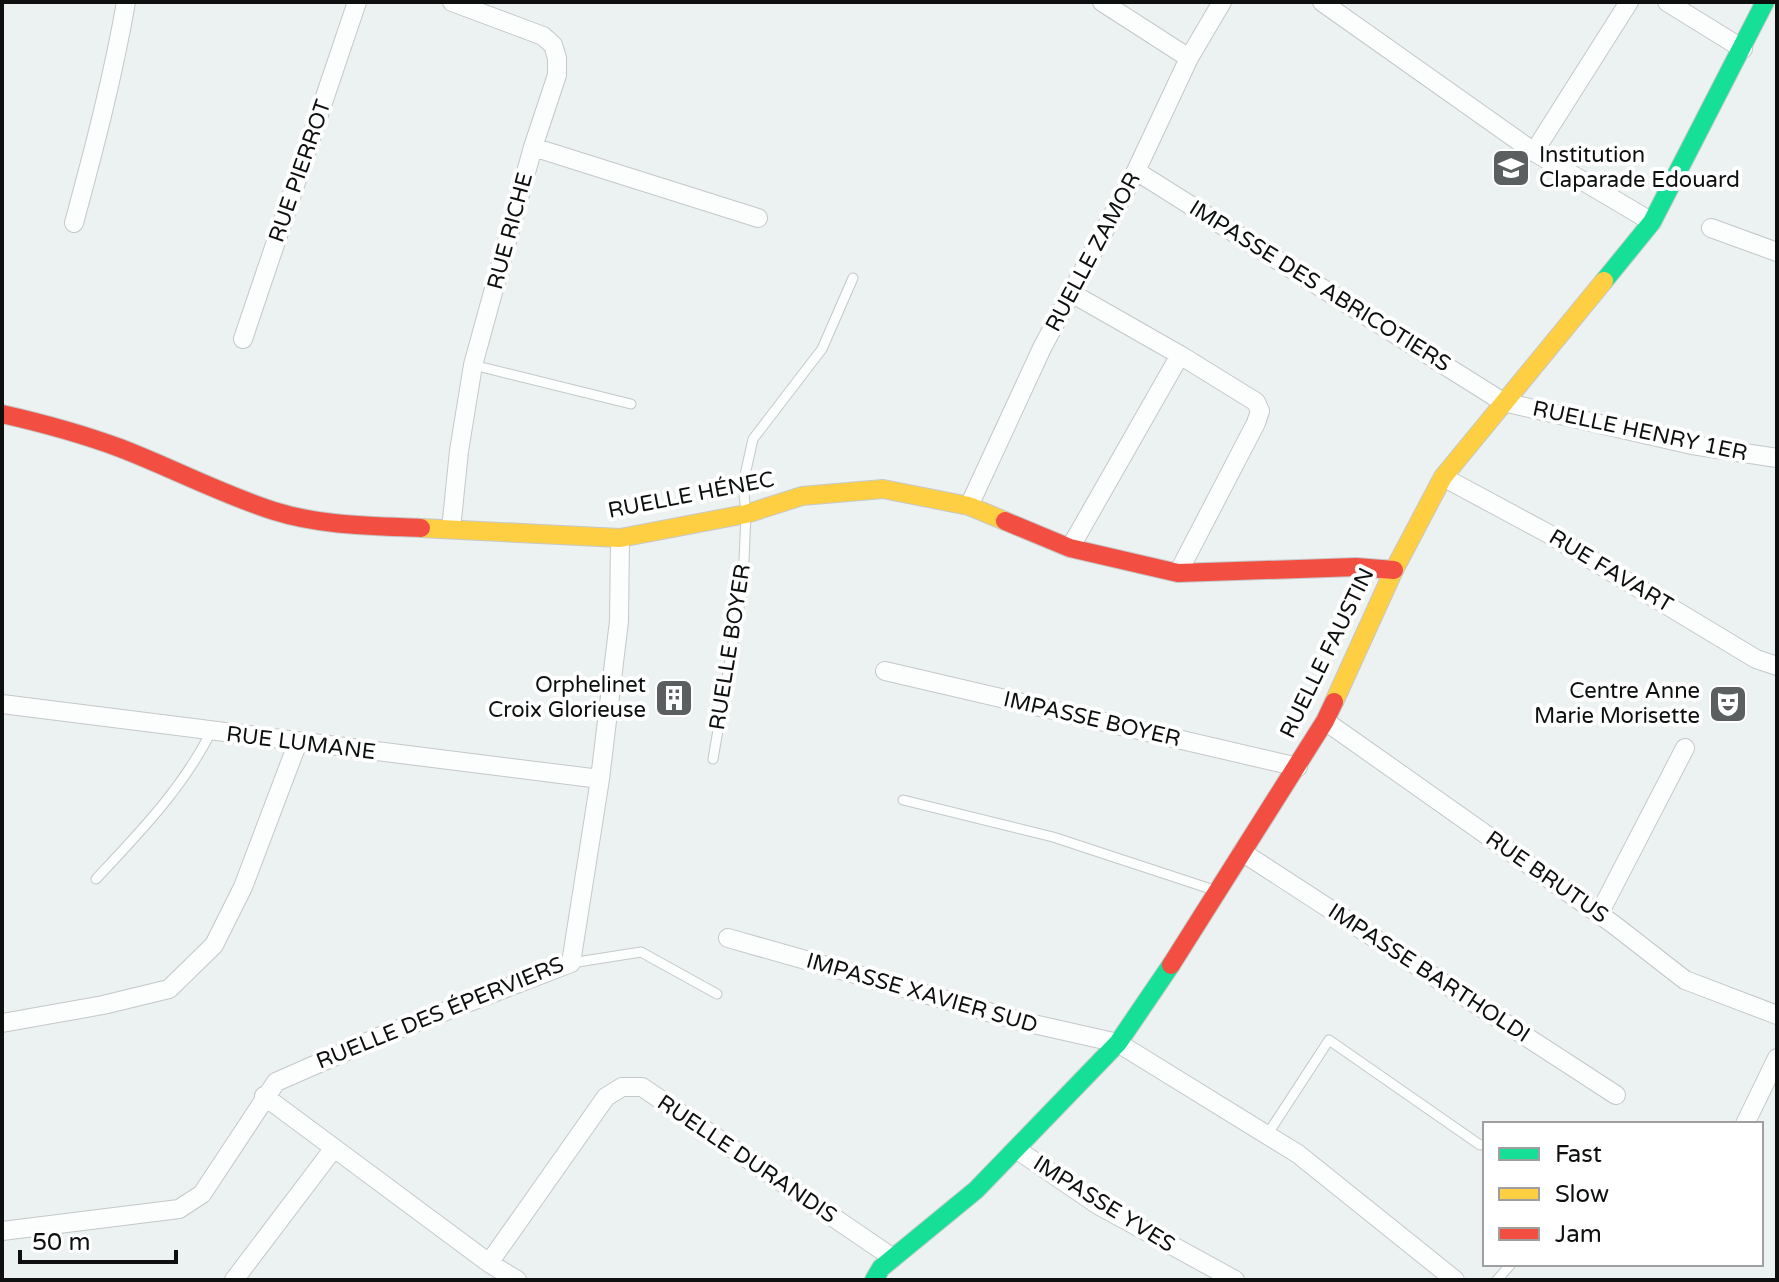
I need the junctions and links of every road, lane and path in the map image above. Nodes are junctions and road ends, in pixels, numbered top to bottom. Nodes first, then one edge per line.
1 (126, 2) edge
2 (357, 2) edge
3 (452, 2) edge
4 (1102, 2) edge
5 (1222, 2) edge
6 (1322, 2) edge
7 (1629, 2) edge
8 (1667, 2) edge
9 (1765, 2) edge
10 (1743, 49) junction
11 (1189, 58) junction
12 (533, 147) junction
13 (1534, 152) junction
14 (1136, 171) junction
15 (758, 218) dead end
16 (1652, 222) junction
17 (74, 223) dead end
18 (1711, 228) dead end
19 (1777, 252) edge
20 (853, 278) dead end
21 (1073, 294) junction
22 (243, 339) dead end
23 (1180, 355) junction
24 (473, 365) junction
25 (1503, 402) junction
26 (631, 404) dead end
27 (2, 414) edge
28 (1777, 458) edge
29 (1443, 477) junction
30 (969, 506) junction
31 (746, 514) junction
32 (451, 529) junction
33 (620, 538) junction
34 (1070, 548) junction
35 (1394, 570) junction
36 (1178, 573) junction
37 (1777, 666) edge
38 (885, 671) dead end
39 (2, 704) edge
40 (1325, 721) junction
41 (211, 732) junction
42 (298, 742) junction
43 (1685, 748) dead end
44 (713, 759) dead end
45 (1298, 767) junction
46 (600, 779) junction
47 (903, 800) dead end
48 (1242, 852) junction
49 (96, 879) dead end
50 (1217, 891) junction
51 (1599, 914) junction
52 (728, 938) dead end
53 (571, 963) junction
54 (717, 994) dead end
55 (1777, 1015) edge
56 (2, 1023) edge
57 (1118, 1043) junction
58 (1777, 1058) edge
59 (1616, 1095) dead end
60 (264, 1096) junction
61 (1746, 1122) edge
62 (1267, 1135) junction
63 (1480, 1145) dead end
64 (334, 1148) junction
65 (1016, 1149) junction
66 (2, 1231) edge
67 (893, 1258) junction
68 (489, 1263) junction
69 (243, 1278) edge
70 (517, 1280) edge
71 (874, 1280) edge
72 (1235, 1280) edge
73 (1455, 1280) edge

1 - 17 street
2 - 22 street, RUE PIERROT
3 - 12 street, RUE RICHE
4 - 11 street
5 - 11 street, RUELLE ZAMOR
6 - 13 street
7 - 13 street
8 - 10 street
9 - 10 street, RUELLE FAUSTIN
10 - 16 street, RUELLE FAUSTIN
11 - 14 street, RUELLE ZAMOR
12 - 15 street
12 - 24 street, RUE RICHE
13 - 16 street
14 - 21 street, RUELLE ZAMOR
14 - 25 street, IMPASSE DES ABRICOTIERS
16 - 25 street, RUELLE FAUSTIN
18 - 19 street
20 - 31 lane, RUELLE BOYER
21 - 23 street
21 - 30 street, RUELLE ZAMOR
23 - 34 street
23 - 36 street
24 - 26 lane
24 - 32 street, RUE RICHE
25 - 28 street, RUELLE HENRY 1ER
25 - 29 street, RUELLE FAUSTIN
27 - 32 street, RUELLE HÉNEC
29 - 35 street, RUELLE FAUSTIN
29 - 37 street, RUE FAVART
30 - 31 street, RUELLE HÉNEC
30 - 34 street, RUELLE HÉNEC
31 - 33 street, RUELLE HÉNEC
31 - 44 lane, RUELLE BOYER
32 - 33 street, RUELLE HÉNEC
33 - 46 street, RUELLE DES ÉPERVIERS
34 - 36 street, RUELLE HÉNEC
35 - 36 street, RUELLE HÉNEC
35 - 40 street, RUELLE FAUSTIN
38 - 45 street, IMPASSE BOYER
39 - 41 street, RUE LUMANE
40 - 45 street, RUELLE FAUSTIN
40 - 51 street, RUE BRUTUS
41 - 42 street, RUE LUMANE
41 - 49 lane
42 - 46 street, RUE LUMANE
42 - 56 street
43 - 51 street
45 - 48 street, RUELLE FAUSTIN
46 - 53 street, RUELLE DES ÉPERVIERS
47 - 50 lane
48 - 50 street, RUELLE FAUSTIN
48 - 59 street, IMPASSE BARTHOLDI
50 - 57 street, RUELLE FAUSTIN
51 - 55 street, RUE BRUTUS
52 - 57 street, IMPASSE XAVIER SUD
53 - 54 lane
53 - 60 street, RUELLE DES ÉPERVIERS
57 - 62 street, IMPASSE XAVIER SUD
57 - 65 street, RUELLE FAUSTIN
58 - 61 street
60 - 64 street
60 - 66 street, RUELLE DES ÉPERVIERS
62 - 63 lane
62 - 73 street, IMPASSE XAVIER SUD
64 - 68 street
64 - 69 street
65 - 67 street, RUELLE FAUSTIN
65 - 72 street, IMPASSE YVES
67 - 68 street, RUELLE DURANDIS
67 - 71 street, RUELLE FAUSTIN
68 - 70 street

